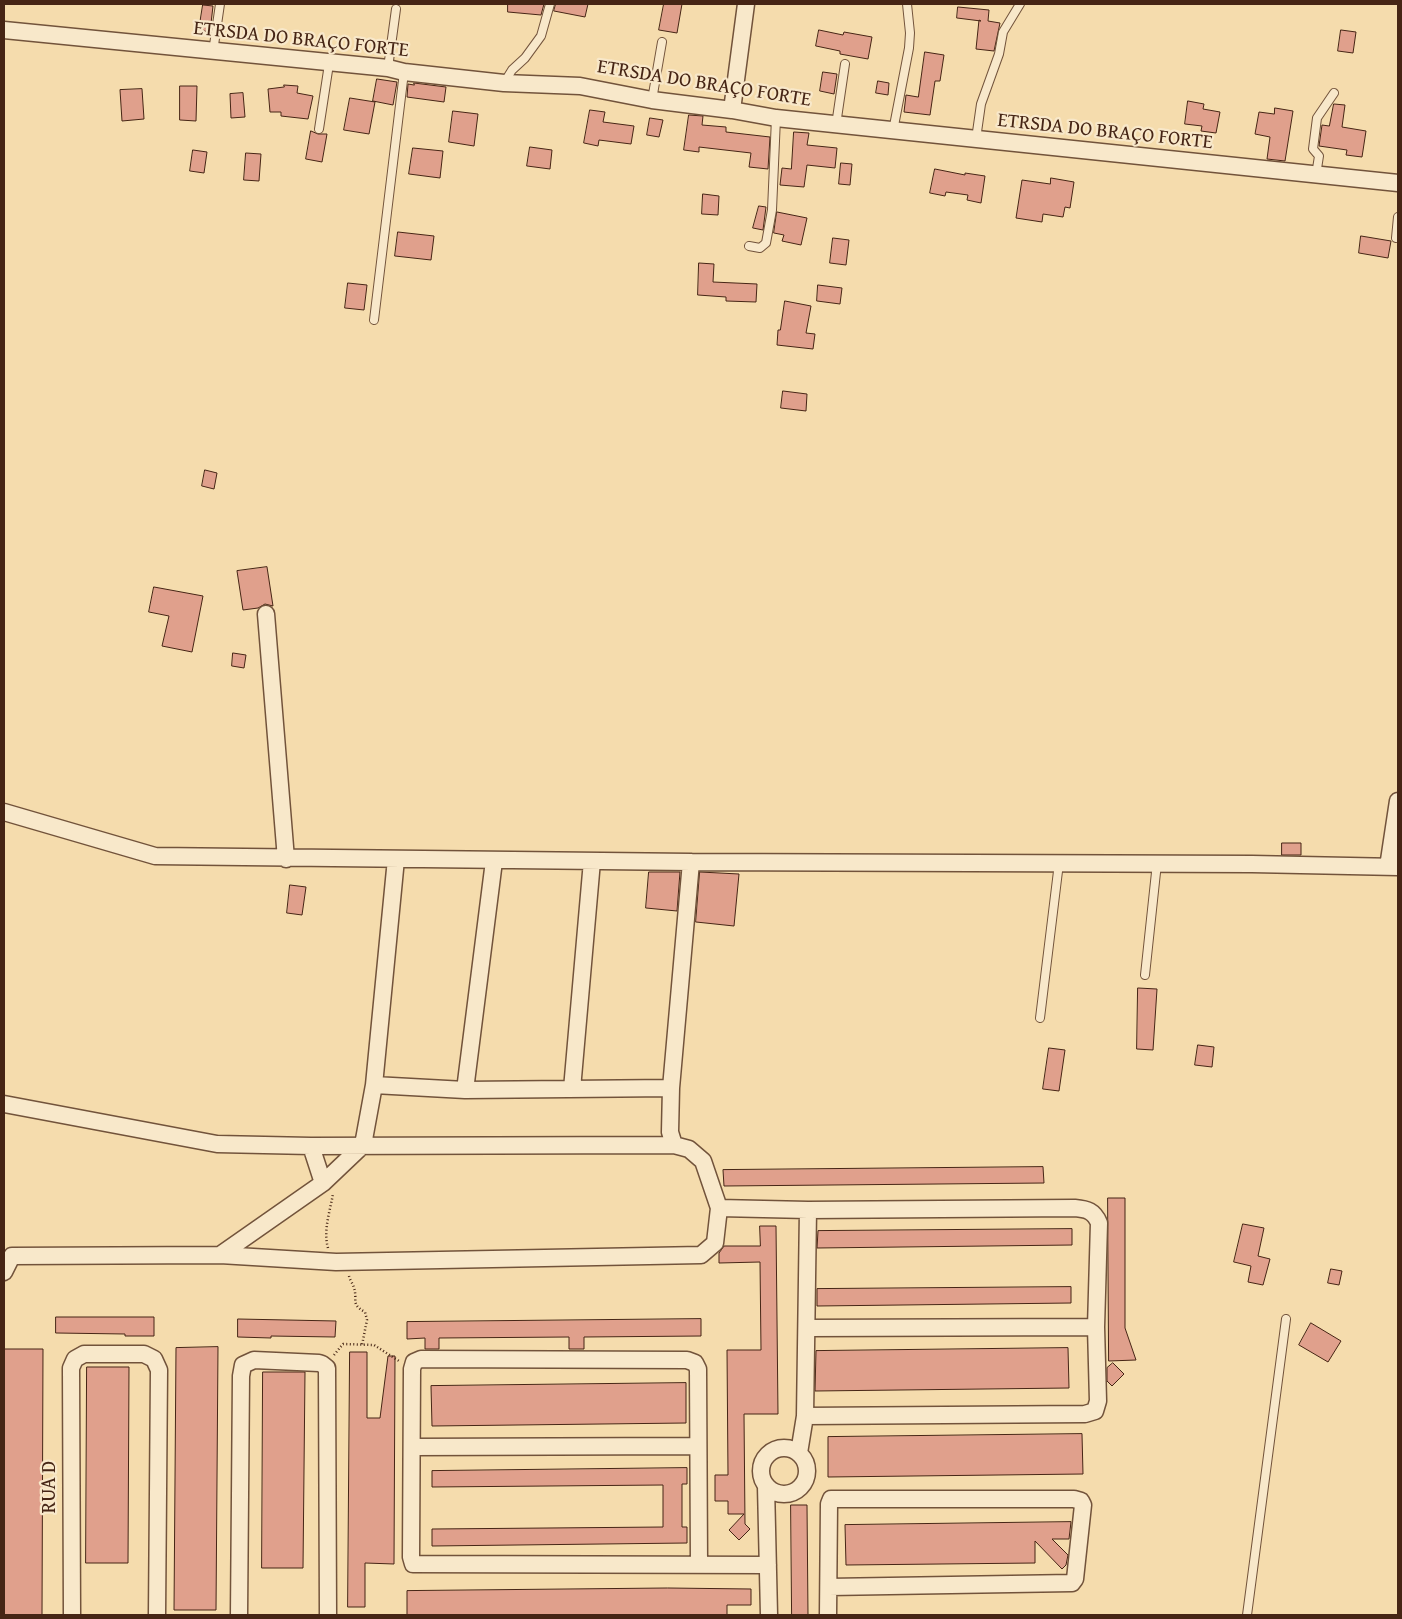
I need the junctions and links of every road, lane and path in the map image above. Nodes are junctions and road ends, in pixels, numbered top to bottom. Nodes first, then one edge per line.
1 (220, 4) edge
2 (550, 4) edge
3 (746, 4) edge
4 (907, 4) edge
5 (1020, 4) edge
6 (396, 9) dead end
7 (4, 30) edge
8 (662, 42) dead end
9 (213, 52) junction
10 (329, 64) junction
11 (845, 64) dead end
12 (388, 68) junction
13 (404, 72) junction
14 (504, 83) junction
15 (1334, 94) dead end
16 (652, 100) junction
17 (732, 110) junction
18 (776, 118) junction
19 (836, 125) junction
20 (319, 129) dead end
21 (894, 131) junction
22 (976, 139) junction
23 (1316, 175) junction
24 (1398, 183) edge
25 (1398, 218) edge
26 (1396, 238) dead end
27 (749, 246) dead end
28 (374, 320) dead end
29 (266, 614) dead end
30 (1398, 800) edge
31 (4, 812) edge
32 (286, 858) junction
33 (396, 860) junction
34 (494, 860) junction
35 (592, 861) junction
36 (691, 862) junction
37 (1059, 863) junction
38 (1157, 863) junction
39 (1393, 867) edge
40 (1145, 975) dead end
41 (1040, 1018) dead end
42 (374, 1085) junction
43 (671, 1088) junction
44 (572, 1089) junction
45 (465, 1090) junction
46 (4, 1104) edge
47 (363, 1145) junction
48 (674, 1145) junction
49 (312, 1146) junction
50 (323, 1183) junction
51 (719, 1208) junction
52 (808, 1210) junction
53 (220, 1255) junction
54 (8, 1256) edge
55 (4, 1272) edge
56 (1286, 1319) dead end
57 (1096, 1327) junction
58 (807, 1328) junction
59 (325, 1366) junction
60 (412, 1369) junction
61 (805, 1416) junction
62 (698, 1446) junction
63 (412, 1447) junction
64 (799, 1453) junction
65 (766, 1486) junction
66 (699, 1564) junction
67 (768, 1565) junction
68 (829, 1587) junction
69 (72, 1615) edge
70 (157, 1615) edge
71 (239, 1615) edge
72 (328, 1615) edge
73 (769, 1615) edge
74 (828, 1615) edge
75 (1247, 1615) edge

1 - 9 lane
2 - 14 lane
3 - 17 street
4 - 21 lane
5 - 22 lane
6 - 12 lane
7 - 9 street, ETRSDA DO BRAÇO FORTE
8 - 16 lane
9 - 10 street, ETRSDA DO BRAÇO FORTE
10 - 12 street, ETRSDA DO BRAÇO FORTE
10 - 20 lane
11 - 19 lane
12 - 13 street, ETRSDA DO BRAÇO FORTE
13 - 14 street, ETRSDA DO BRAÇO FORTE
13 - 28 lane
14 - 16 street, ETRSDA DO BRAÇO FORTE
15 - 23 lane
16 - 17 street, ETRSDA DO BRAÇO FORTE
17 - 18 street, ETRSDA DO BRAÇO FORTE
18 - 19 street, ETRSDA DO BRAÇO FORTE
18 - 27 lane
19 - 21 street, ETRSDA DO BRAÇO FORTE
21 - 22 street, ETRSDA DO BRAÇO FORTE
22 - 23 street, ETRSDA DO BRAÇO FORTE
23 - 24 street, ETRSDA DO BRAÇO FORTE
25 - 26 lane
29 - 32 street
30 - 39 street
31 - 32 street
32 - 33 street
33 - 34 street
33 - 42 street
34 - 35 street
34 - 45 street
35 - 36 street
35 - 44 street
36 - 37 street
36 - 43 street
37 - 38 street
37 - 41 lane
38 - 39 street
38 - 40 lane
42 - 45 street
42 - 47 street
43 - 44 street
43 - 48 street
44 - 45 street
46 - 49 street
47 - 48 street
47 - 49 street
47 - 50 street
48 - 51 street
49 - 50 street
50 - 53 street
51 - 52 street
51 - 53 street
52 - 57 street
52 - 58 street
53 - 54 street
54 - 55 street
56 - 75 lane
57 - 58 street
57 - 61 street
58 - 61 street
59 - 60 path
59 - 71 street
59 - 72 street
60 - 62 street
60 - 63 street
61 - 64 street
62 - 63 street
62 - 66 street
63 - 66 street
64 - 65 street
64 - 65 street
65 - 67 street
66 - 67 street
67 - 73 street
68 - 68 street
68 - 74 street
69 - 70 street, RUA D

